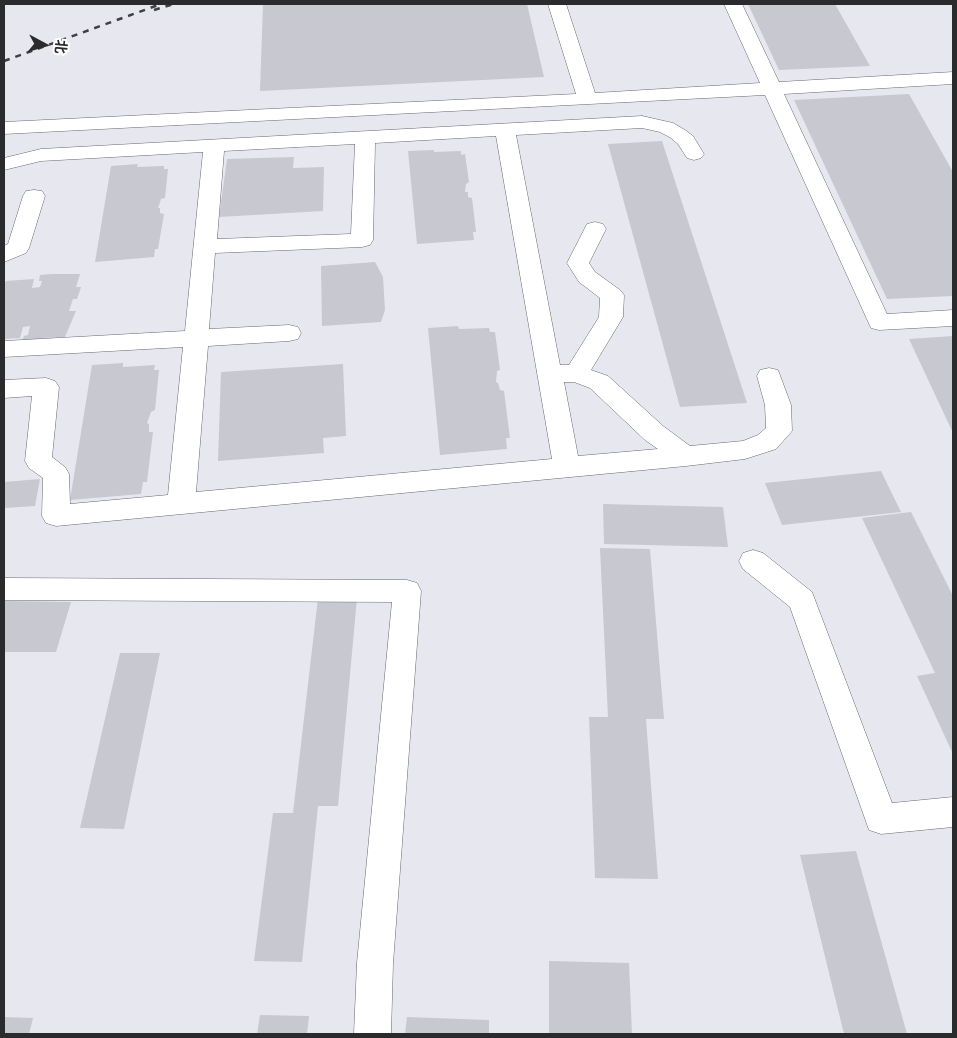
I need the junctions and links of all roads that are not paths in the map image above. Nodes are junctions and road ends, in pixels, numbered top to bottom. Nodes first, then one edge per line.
1 (557, 4) edge
2 (733, 4) edge
3 (953, 78) edge
4 (772, 88) junction
5 (587, 99) junction
6 (4, 128) edge
7 (505, 130) junction
8 (365, 138) junction
9 (214, 146) junction
10 (694, 154) dead end
11 (4, 164) edge
12 (34, 196) dead end
13 (595, 230) dead end
14 (205, 246) junction
15 (4, 255) edge
16 (953, 318) edge
17 (290, 333) dead end
18 (196, 338) junction
19 (4, 349) edge
20 (550, 373) junction
21 (576, 374) junction
22 (769, 376) dead end
23 (4, 389) edge
24 (686, 456) junction
25 (567, 467) junction
26 (181, 504) junction
27 (753, 560) dead end
28 (4, 589) edge
29 (953, 812) edge
30 (373, 1034) edge

1 - 5 street
2 - 4 street
3 - 4 street
4 - 5 street
4 - 16 street
5 - 6 street
7 - 8 street
7 - 10 street
7 - 20 street
8 - 9 street
8 - 14 street
9 - 11 street
9 - 14 street
12 - 15 street
13 - 21 street
14 - 18 street
17 - 18 street
18 - 19 street
18 - 26 street
20 - 21 street
20 - 25 street
21 - 24 street
22 - 24 street
23 - 26 street
24 - 25 street
25 - 26 street
27 - 29 street
28 - 30 street

